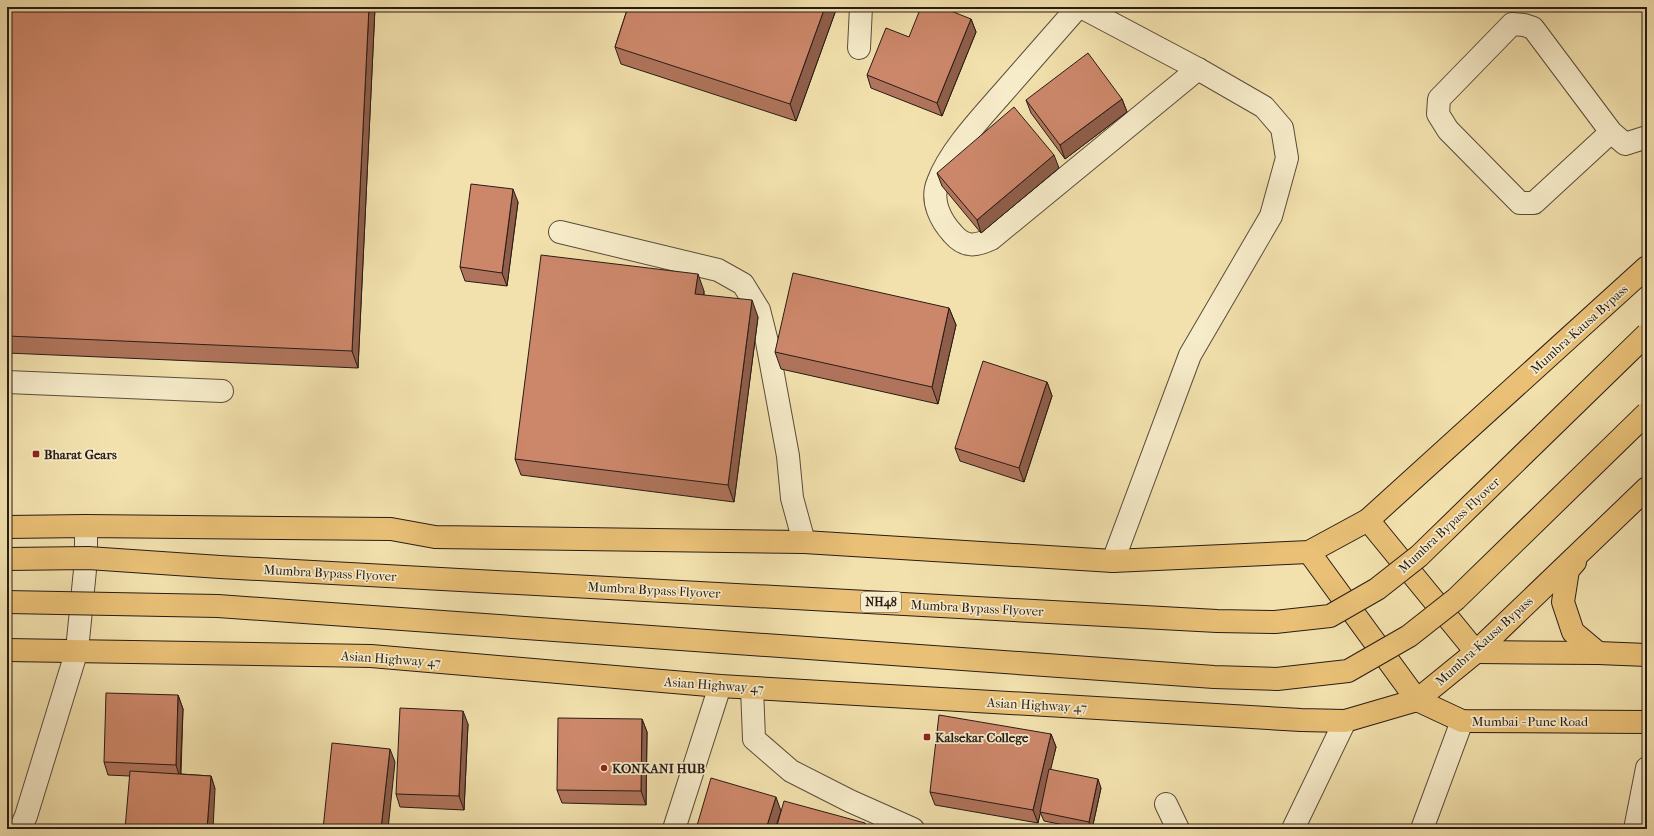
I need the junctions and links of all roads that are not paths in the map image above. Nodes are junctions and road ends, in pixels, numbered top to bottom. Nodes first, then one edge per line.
1 (861, 7) edge
2 (1080, 7) edge
3 (859, 48) dead end
4 (1198, 69) junction
5 (1611, 132) junction
6 (1647, 137) edge
7 (560, 232) dead end
8 (1647, 267) edge
9 (1647, 334) edge
10 (7, 382) edge
11 (222, 390) dead end
12 (1647, 413) edge
13 (1647, 488) edge
14 (1368, 520) junction
15 (86, 526) junction
16 (7, 527) edge
17 (804, 542) junction
18 (1589, 546) junction
19 (1309, 552) junction
20 (7, 559) edge
21 (1113, 561) junction
22 (7, 602) edge
23 (7, 650) edge
24 (77, 650) junction
25 (1476, 652) junction
26 (1598, 652) junction
27 (1647, 655) edge
28 (720, 686) junction
29 (752, 688) junction
30 (1417, 700) junction
31 (1462, 720) junction
32 (1345, 721) junction
33 (1647, 722) edge
34 (1647, 768) edge
35 (1166, 804) dead end
36 (20, 829) edge
37 (674, 829) edge
38 (913, 829) edge
39 (1178, 829) edge
40 (1293, 829) edge
41 (1422, 829) edge
42 (1635, 829) edge

1 - 3 street
2 - 4 street
2 - 4 street
4 - 21 street
5 - 5 street
5 - 6 street
7 - 17 street
8 - 14 main road, Mumbra-Kausa Bypass
9 - 20 main road, Mumbra Bypass Flyover / NH48, bridge
10 - 11 street
12 - 22 main road, bridge
13 - 18 main road, Mumbra-Kausa Bypass
14 - 19 main road, Mumbra-Kausa Bypass
14 - 25 main road
15 - 16 main road
15 - 17 main road
15 - 24 street
17 - 21 main road
18 - 25 main road, Mumbra-Kausa Bypass
18 - 26 main road
19 - 21 main road
19 - 30 main road
23 - 24 main road, Asian Highway 47
24 - 28 main road, Asian Highway 47
24 - 36 street
25 - 26 main road
25 - 30 main road, Mumbra-Kausa Bypass
26 - 27 main road
28 - 29 main road, Asian Highway 47
28 - 37 street
29 - 32 main road, Asian Highway 47
29 - 38 street
30 - 31 main road, Mumbai - Pune Road
30 - 32 main road, Asian Highway 47
31 - 33 main road, Mumbai - Pune Road
31 - 41 street
32 - 40 street
34 - 42 street
35 - 39 street

